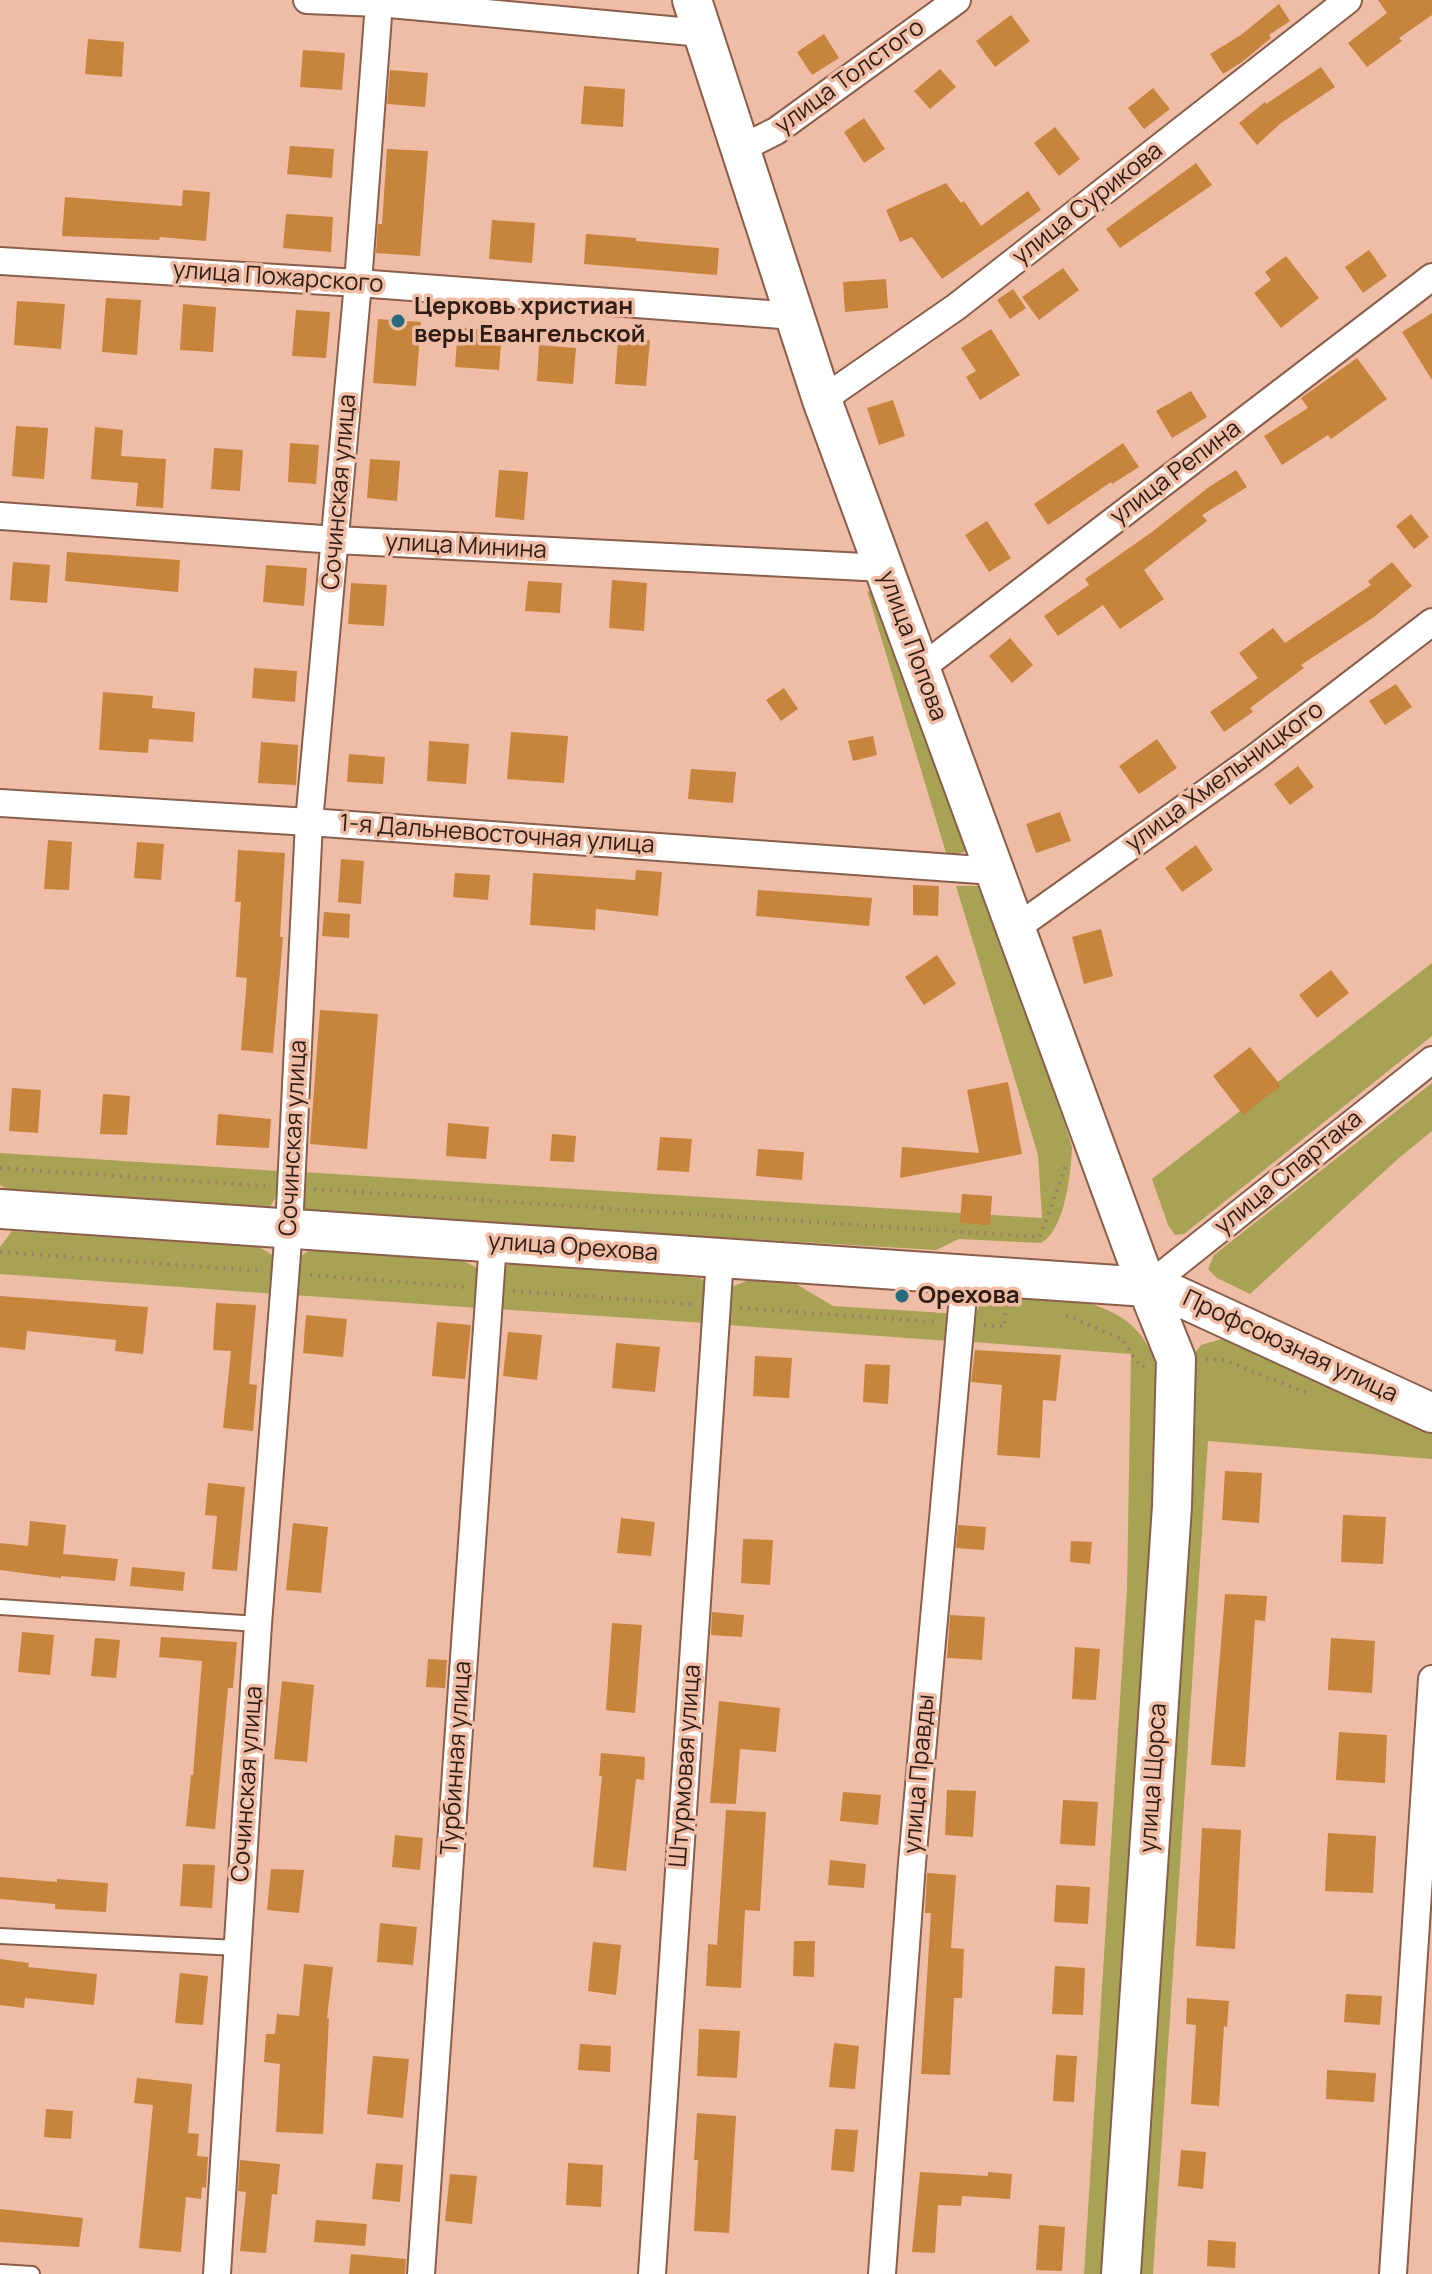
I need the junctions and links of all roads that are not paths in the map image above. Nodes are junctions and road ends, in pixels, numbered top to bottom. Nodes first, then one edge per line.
1 (307, 0) edge
2 (957, 0) edge
3 (1348, 0) edge
4 (379, 3) junction
5 (697, 16) edge
6 (740, 149) junction
7 (0, 261) edge
8 (1432, 277) edge
9 (358, 283) junction
10 (795, 316) junction
11 (822, 400) junction
12 (0, 516) edge
13 (336, 540) junction
14 (884, 568) junction
15 (1432, 622) edge
16 (920, 669) junction
17 (0, 803) edge
18 (309, 822) junction
19 (994, 871) junction
20 (1016, 928) junction
21 (1432, 1060) edge
22 (0, 1209) edge
23 (289, 1228) junction
24 (493, 1242) junction
25 (720, 1258) junction
26 (965, 1274) junction
27 (1147, 1287) junction
28 (1432, 1413) edge
29 (0, 1607) edge
30 (258, 1624) junction
31 (1432, 1679) edge
32 (0, 1936) edge
33 (237, 1948) junction
34 (0, 2272) edge
35 (32, 2274) edge
36 (217, 2274) edge
37 (421, 2274) edge
38 (652, 2274) edge
39 (882, 2274) edge
40 (1121, 2274) edge
41 (1393, 2274) edge

1 - 4 street
2 - 6 street, улица Толстого
3 - 11 street, улица Сурикова
4 - 5 street
4 - 9 street, Сочинская улица
5 - 6 street, улица Попова
6 - 10 street, улица Попова
7 - 9 street, улица Пожарского
8 - 16 street, улица Репина
9 - 10 street, улица Пожарского
9 - 13 street, Сочинская улица
10 - 11 street, улица Попова
11 - 14 street, улица Попова
12 - 13 street, улица Минина
13 - 14 street, улица Минина
13 - 18 street, Сочинская улица
14 - 16 street, улица Попова
15 - 20 street, улица Хмельницкого
16 - 19 street, улица Попова
17 - 18 street, 1-я Дальневосточная улица
18 - 19 street, 1-я Дальневосточная улица
18 - 23 street, Сочинская улица
19 - 20 street, улица Попова
20 - 27 street, улица Попова
21 - 27 street, улица Спартака
22 - 23 street, улица Орехова
23 - 24 street, улица Орехова
23 - 30 street, Сочинская улица
24 - 25 street, улица Орехова
24 - 37 street, Турбинная улица
25 - 26 street, улица Орехова
25 - 38 street, Штурмовая улица
26 - 27 street, улица Орехова
26 - 39 street, улица Правды
27 - 28 street, Профсоюзная улица
27 - 40 street, улица Щорса
29 - 30 lane
30 - 33 street, Сочинская улица
31 - 41 street
32 - 33 lane
33 - 36 street, Сочинская улица
34 - 35 lane

